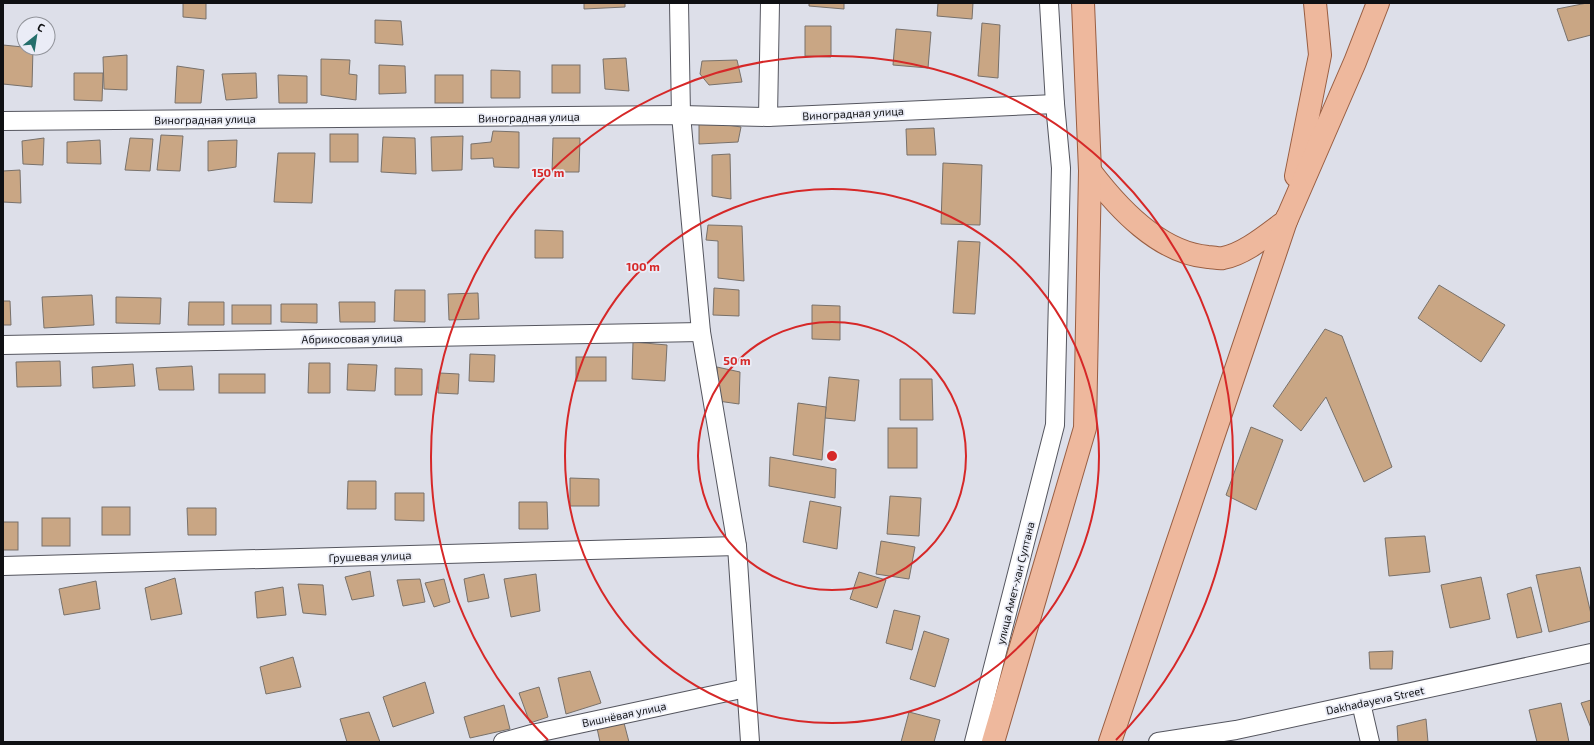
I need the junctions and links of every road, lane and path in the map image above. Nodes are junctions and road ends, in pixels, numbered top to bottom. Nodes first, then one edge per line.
1 (679, 3) edge
2 (770, 3) edge
3 (1049, 3) edge
4 (1083, 3) edge
5 (1315, 3) edge
6 (1378, 3) edge
7 (1055, 104) junction
8 (681, 115) junction
9 (768, 117) junction
10 (3, 121) edge
11 (1090, 171) junction
12 (1286, 221) junction
13 (701, 332) junction
14 (3, 345) edge
15 (737, 546) junction
16 (3, 566) edge
17 (1591, 653) edge
18 (746, 688) junction
19 (1361, 703) junction
20 (503, 742) edge
21 (750, 742) edge
22 (974, 742) edge
23 (992, 742) edge
24 (1110, 742) edge
25 (1158, 742) edge
26 (1370, 742) edge

1 - 8 street
2 - 9 street
3 - 7 street, улица Амет-хан Султана
4 - 11 main road
5 - 12 main road
6 - 12 main road
7 - 9 street, Виноградная улица
7 - 22 street, улица Амет-хан Султана
8 - 9 street, Виноградная улица
8 - 10 street, Виноградная улица
8 - 13 street
11 - 12 main road
11 - 23 main road
12 - 24 main road
13 - 14 street, Абрикосовая улица
13 - 15 street
15 - 16 street, Грушевая улица
15 - 18 street
17 - 19 street, Dakhadayeva Street
18 - 20 street, Вишнёвая улица
18 - 21 street
19 - 25 street, Dakhadayeva Street
19 - 26 street

